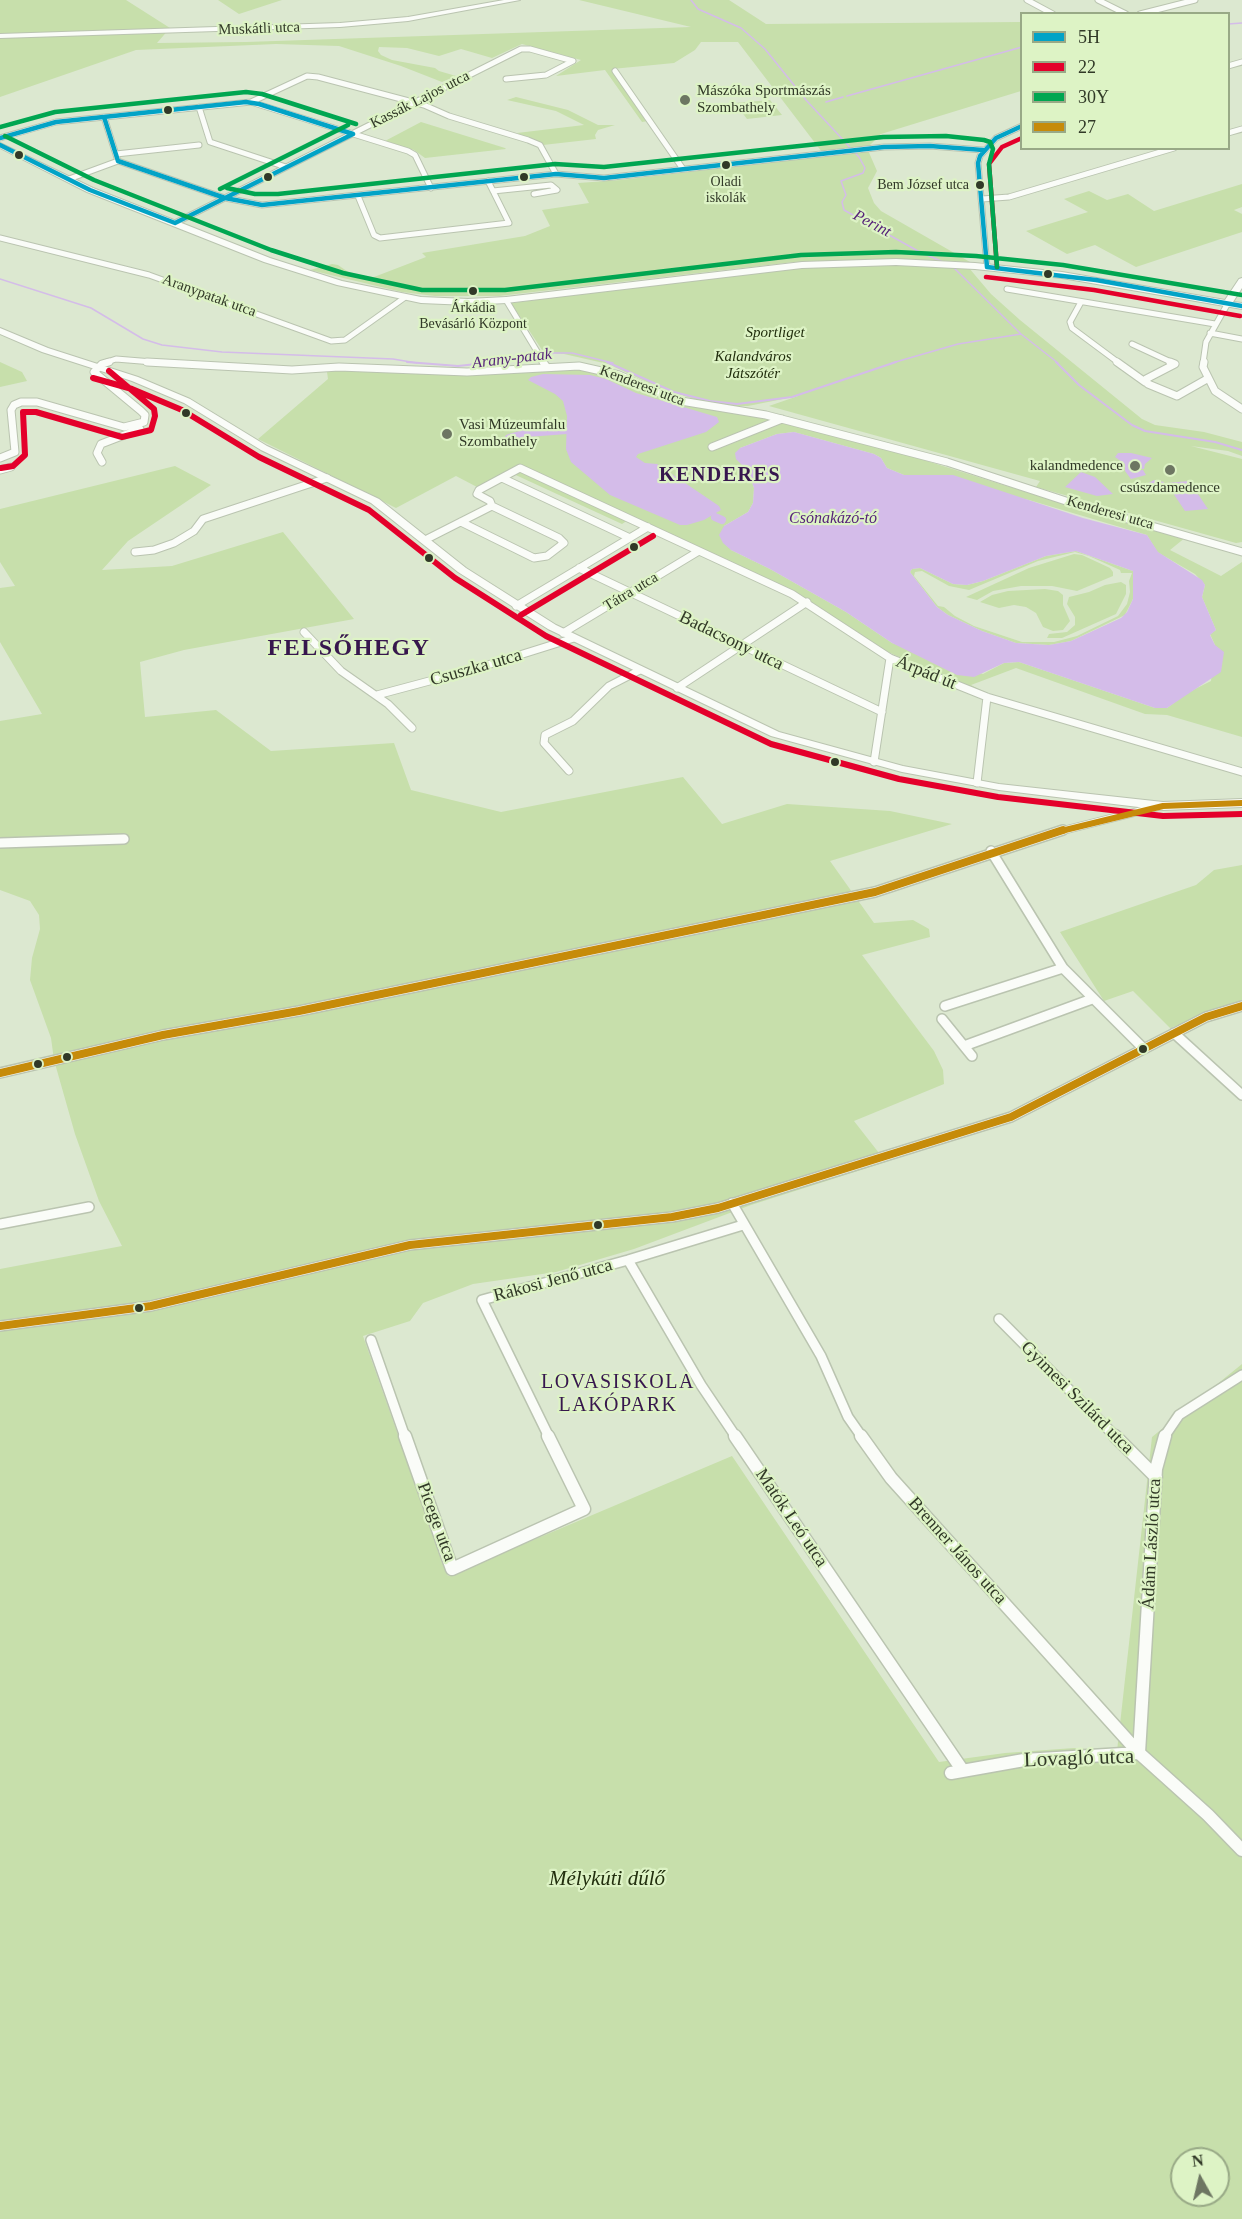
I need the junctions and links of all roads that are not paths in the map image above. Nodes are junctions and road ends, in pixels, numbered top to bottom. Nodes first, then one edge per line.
1 (516, 0) edge
2 (1027, 0) edge
3 (1098, 0) edge
4 (1195, 0) edge
5 (1049, 12) edge
6 (1122, 12) edge
7 (1148, 12) edge
8 (0, 36) edge
9 (615, 70) dead end
10 (506, 79) dead end
11 (251, 102) junction
12 (413, 103) junction
13 (199, 107) junction
14 (104, 117) junction
15 (1020, 127) edge
16 (353, 134) junction
17 (0, 138) edge
18 (0, 145) edge
19 (199, 145) dead end
20 (983, 150) junction
21 (1167, 150) edge
22 (116, 154) junction
23 (118, 161) junction
24 (286, 167) junction
25 (683, 169) junction
26 (556, 174) junction
27 (69, 179) junction
28 (488, 181) junction
29 (432, 188) junction
30 (493, 191) junction
31 (534, 194) dead end
32 (358, 196) junction
33 (225, 198) junction
34 (982, 199) junction
35 (175, 223) junction
36 (0, 237) edge
37 (987, 267) junction
38 (1242, 281) edge
39 (1007, 289) dead end
40 (404, 298) junction
41 (506, 300) junction
42 (1081, 302) junction
43 (1228, 303) junction
44 (1242, 306) edge
45 (1215, 324) junction
46 (0, 331) edge
47 (1210, 333) junction
48 (1242, 339) edge
49 (1132, 344) dead end
50 (546, 366) junction
51 (96, 368) junction
52 (1208, 379) junction
53 (1145, 382) junction
54 (1242, 409) edge
55 (782, 419) junction
56 (144, 422) junction
57 (712, 447) dead end
58 (0, 458) edge
59 (102, 462) dead end
60 (11, 467) dead end
61 (0, 470) edge
62 (327, 478) junction
63 (502, 478) junction
64 (492, 506) junction
65 (633, 520) junction
66 (461, 522) junction
67 (648, 527) junction
68 (615, 531) junction
69 (630, 538) junction
70 (425, 540) junction
71 (699, 551) junction
72 (135, 552) dead end
73 (1242, 552) edge
74 (579, 568) junction
75 (631, 592) junction
76 (807, 602) junction
77 (516, 606) junction
78 (304, 632) dead end
79 (569, 636) junction
80 (741, 646) junction
81 (890, 658) junction
82 (640, 670) junction
83 (677, 688) junction
84 (377, 695) junction
85 (987, 698) junction
86 (882, 712) junction
87 (412, 728) dead end
88 (874, 762) junction
89 (569, 771) dead end
90 (1242, 772) edge
91 (976, 783) junction
92 (1242, 802) edge
93 (1163, 806) junction
94 (124, 839) dead end
95 (0, 843) edge
96 (991, 851) junction
97 (1063, 968) junction
98 (1092, 999) junction
99 (945, 1006) dead end
100 (1242, 1006) edge
101 (942, 1019) dead end
102 (1174, 1033) junction
103 (1141, 1045) junction
104 (964, 1046) junction
105 (972, 1056) dead end
106 (0, 1073) edge
107 (1242, 1095) edge
108 (732, 1203) junction
109 (89, 1208) dead end
110 (0, 1224) edge
111 (743, 1225) junction
112 (628, 1260) junction
113 (999, 1319) dead end
114 (0, 1326) edge
115 (371, 1340) dead end
116 (1242, 1375) edge
117 (1156, 1477) junction
118 (584, 1509) joint
119 (1139, 1753) junction
120 (957, 1772) joint
121 (1242, 1850) edge

1 - 8 main road, Muskátli utca
2 - 5 street
3 - 6 street
4 - 7 street
9 - 25 street
10 - 12 street, Kassák Lajos utca
11 - 12 street
11 - 13 street
11 - 16 street
12 - 16 street, Kassák Lajos utca
12 - 26 street
13 - 14 street
13 - 24 street
14 - 17 street
14 - 22 street
15 - 20 street
16 - 24 street, Kassák Lajos utca
16 - 29 street
18 - 27 main road
19 - 22 street
20 - 25 street
20 - 34 street
21 - 34 street
22 - 23 street
23 - 27 street
23 - 33 street
24 - 33 street, Kassák Lajos utca
25 - 26 street
26 - 28 street
27 - 35 main road
28 - 29 street
28 - 30 street
29 - 32 street
30 - 31 street
30 - 32 street
32 - 33 street
33 - 35 street, Kassák Lajos utca
34 - 37 street
35 - 40 main road
36 - 40 street, Aranypatak utca
37 - 41 main road
37 - 43 main road
38 - 43 main road
39 - 42 street
40 - 41 main road
41 - 50 street
42 - 45 street
42 - 53 street
43 - 44 main road
43 - 45 street
45 - 47 street
46 - 51 main road
47 - 48 street
47 - 52 street
49 - 53 street
50 - 51 street, Kenderesi utca
50 - 55 street, Kenderesi utca
51 - 56 street
51 - 62 main road
52 - 53 street
52 - 54 street
55 - 57 street
55 - 73 street, Kenderesi utca
56 - 58 street
56 - 59 street
60 - 61 street
62 - 70 main road
62 - 72 street
63 - 64 street, Árpád út
63 - 65 street, Árpád út
63 - 68 street
64 - 66 street
64 - 66 street
65 - 67 street, Árpád út
65 - 68 street
66 - 70 street
67 - 69 street
67 - 71 street, Árpád út
68 - 69 street
69 - 74 street
70 - 77 main road
71 - 75 street, Tátra utca
71 - 76 street, Árpád út
74 - 75 street, Badacsony utca
74 - 77 street
75 - 79 street, Tátra utca
75 - 80 street, Badacsony utca
76 - 80 street
76 - 81 street, Árpád út
77 - 79 main road
78 - 84 street
79 - 82 main road
79 - 84 street, Csuszka utca
80 - 83 street
80 - 86 street, Badacsony utca
81 - 85 street, Árpád út
81 - 86 street
82 - 83 main road
82 - 89 street
83 - 88 main road
84 - 87 street
85 - 90 street, Árpád út
85 - 91 street
86 - 88 street
88 - 91 main road
91 - 93 main road
92 - 93 main road
93 - 96 street
94 - 95 street
96 - 97 street
96 - 106 street
97 - 98 street
97 - 99 street
98 - 103 street
98 - 104 street
100 - 102 street
101 - 104 street
102 - 103 street
102 - 107 street
103 - 108 street
104 - 105 street
108 - 111 street, Brenner János utca
108 - 114 street
109 - 110 street
111 - 112 street, Rákosi Jenő utca
111 - 119 street, Brenner János utca
112 - 118 street, Rákosi Jenő utca
112 - 120 street, Matók Leó utca
113 - 117 street, Gyimesi Szilárd utca
115 - 118 street, Picege utca
116 - 117 street, Ádám László utca
117 - 119 street, Ádám László utca
119 - 120 street, Lovagló utca
119 - 121 street, Lovagló utca

